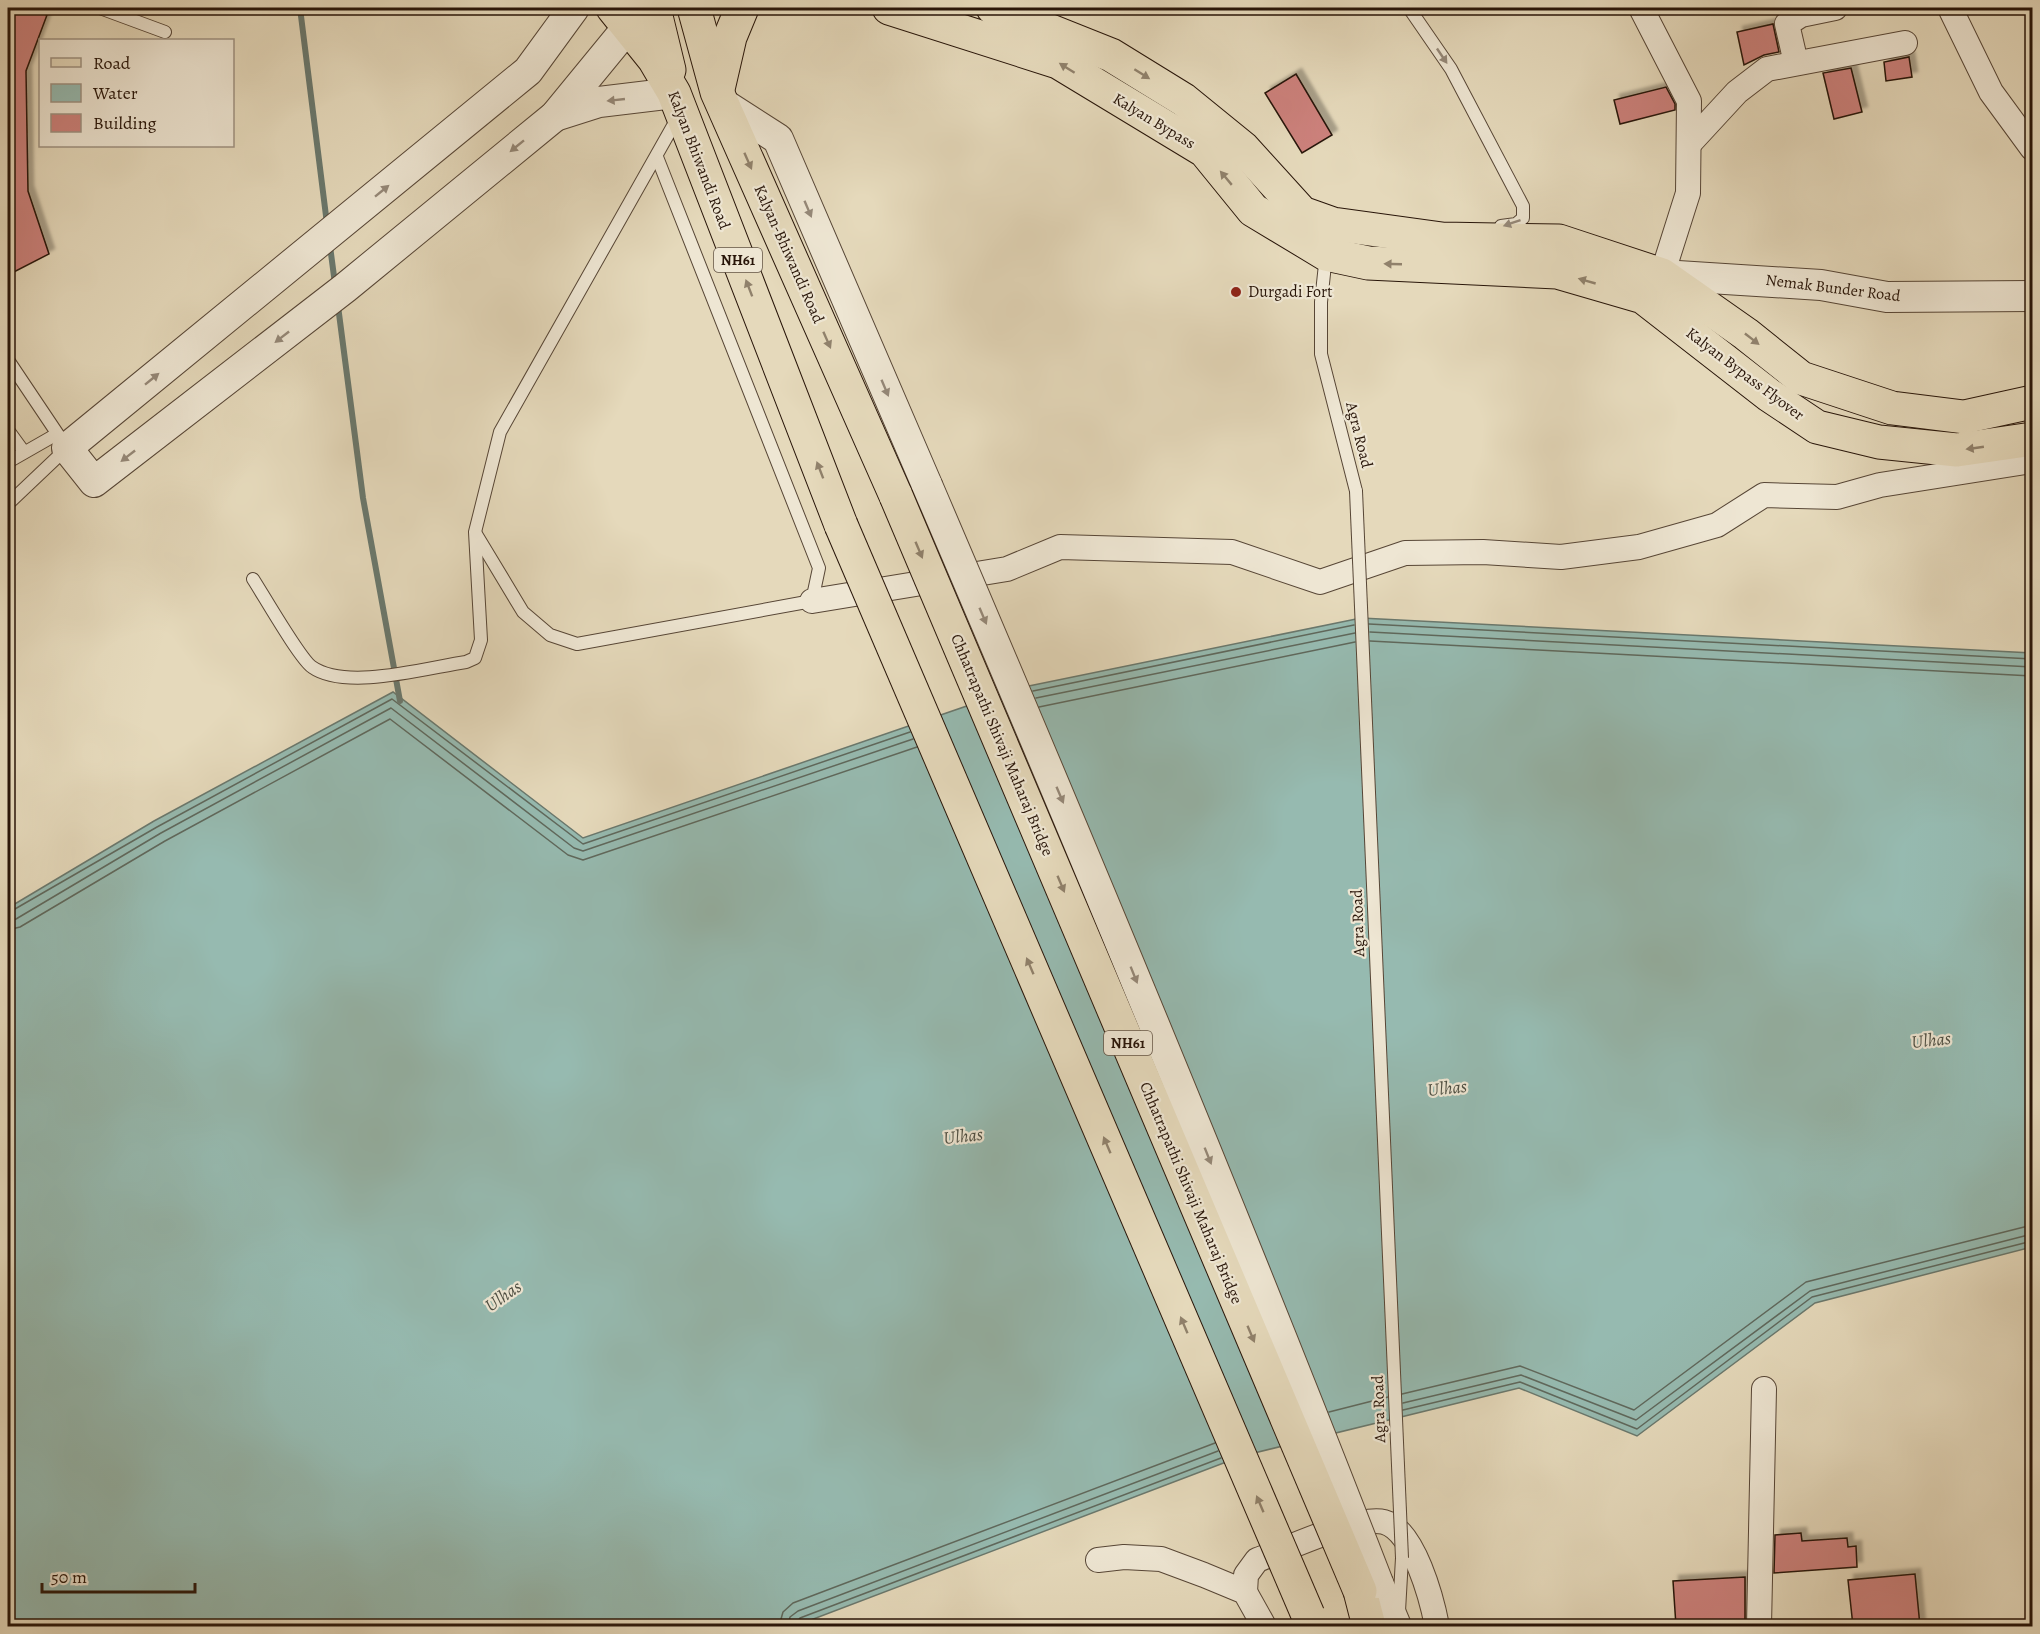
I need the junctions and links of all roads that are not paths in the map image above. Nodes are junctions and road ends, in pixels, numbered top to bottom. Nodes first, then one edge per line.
1 (100, 8) edge
2 (574, 8) edge
3 (654, 8) edge
4 (694, 8) edge
5 (742, 8) edge
6 (889, 8) edge
7 (993, 8) edge
8 (1409, 8) edge
9 (1641, 8) edge
10 (1835, 8) edge
11 (1950, 8) edge
12 (1785, 16) edge
13 (621, 17) edge
14 (165, 32) dead end
15 (1905, 44) dead end
16 (543, 51) junction
17 (1796, 63) junction
18 (579, 87) junction
19 (720, 98) junction
20 (677, 102) junction
21 (555, 116) junction
22 (1689, 144) junction
23 (2032, 148) edge
24 (657, 157) junction
25 (1330, 239) junction
26 (1442, 239) junction
27 (1653, 286) junction
28 (2032, 296) edge
29 (1695, 318) junction
30 (8, 360) edge
31 (2032, 393) edge
32 (1882, 399) dead end
33 (2032, 402) edge
34 (8, 430) edge
35 (2032, 440) edge
36 (62, 441) junction
37 (24, 452) junction
38 (2032, 460) edge
39 (8, 462) edge
40 (896, 496) joint
41 (8, 504) edge
42 (475, 532) junction
43 (253, 579) dead end
44 (812, 601) junction
45 (1764, 1389) dead end
46 (1098, 1560) dead end
47 (1369, 1587) junction
48 (1245, 1592) junction
49 (1310, 1621) edge
50 (1264, 1626) edge
51 (1369, 1626) edge
52 (1397, 1626) edge
53 (1437, 1626) edge
54 (1759, 1626) edge

1 - 14 lane
2 - 16 street
3 - 20 main road
4 - 19 main road, Kalyan-Bhiwandi Road / NH61
5 - 19 main road
25 -> 6 main road, Kalyan Bypass
7 -> 25 main road, Kalyan Bypass
8 -> 26 lane
9 - 22 street
10 - 12 street
11 - 23 street
12 - 17 street
13 - 18 street
13 - 20 main road, Kalyan Bhiwandi Road / NH61
15 - 17 street
16 - 18 street
36 -> 16 street
17 - 22 street
18 - 21 street
19 -> 40 main road, Kalyan-Bhiwandi Road / NH61
19 -> 47 street, bridge
20 -> 21 street
20 - 24 lane
49 -> 20 main road, Kalyan Bhiwandi Road / NH61, bridge
21 -> 36 street
22 - 27 street
24 - 42 lane
24 - 44 lane
25 - 26 main road, Kalyan Bypass
27 -> 25 main road, Kalyan Bypass
25 - 52 lane, Agra Road, bridge
26 - 27 main road, Kalyan Bypass
27 - 28 street, Nemak Bunder Road
27 - 29 main road, Kalyan Bypass Flyover
29 -> 33 main road, Kalyan Bypass Flyover
35 -> 29 main road, Kalyan Bypass Flyover
30 - 36 lane
31 - 32 street
34 - 37 lane
36 - 37 lane
36 - 41 lane
37 - 39 lane
38 - 44 street
40 -> 47 main road, Chhatrapathi Shivaji Maharaj Bridge / NH61, bridge
42 - 43 lane
42 - 44 lane
45 - 54 street
46 - 48 street
47 - 51 main road, NH61
47 - 52 street
48 - 50 street
48 - 53 street

